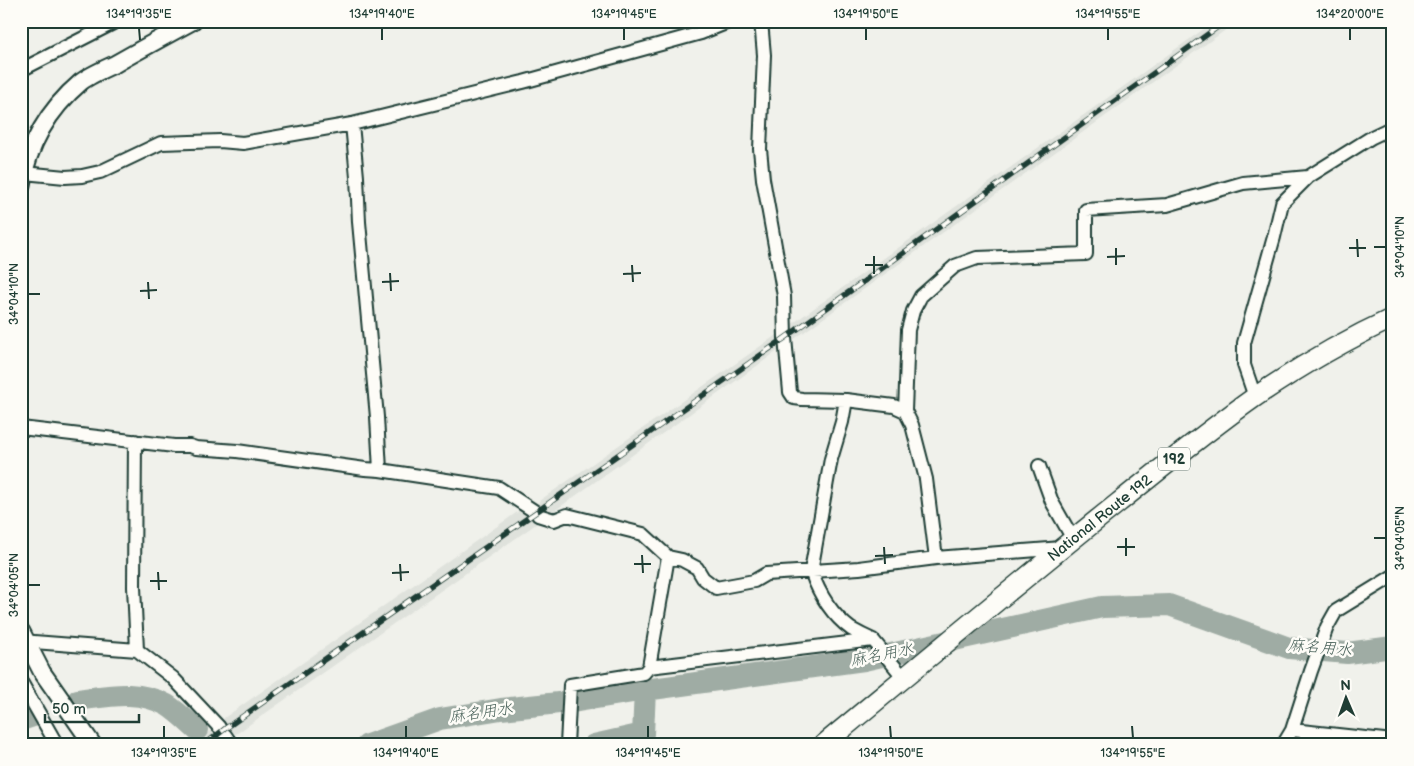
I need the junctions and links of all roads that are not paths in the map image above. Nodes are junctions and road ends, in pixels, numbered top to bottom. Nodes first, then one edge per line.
1 (117, 21) edge
2 (193, 21) edge
3 (731, 21) edge
4 (762, 21) edge
5 (21, 70) edge
6 (352, 124) junction
7 (1393, 127) edge
8 (22, 177) edge
9 (1308, 177) junction
10 (1393, 318) edge
11 (1256, 397) junction
12 (846, 400) junction
13 (905, 411) junction
14 (21, 428) edge
15 (135, 441) junction
16 (1040, 466) dead end
17 (380, 470) junction
18 (1068, 543) junction
19 (668, 557) junction
20 (936, 558) junction
21 (811, 571) junction
22 (1393, 576) edge
23 (23, 638) edge
24 (875, 642) junction
25 (137, 650) junction
26 (649, 667) junction
27 (898, 671) junction
28 (21, 682) edge
29 (1292, 730) junction
30 (226, 736) edge
31 (1393, 741) edge
32 (57, 745) edge
33 (93, 745) edge
34 (567, 745) edge
35 (823, 745) edge
36 (1283, 745) edge

1 - 5 street
2 - 8 main road
3 - 6 street
4 - 12 street
6 - 8 street
6 - 17 street
7 - 9 street
9 - 11 street
9 - 13 street
10 - 11 highway, National Route 192 / 192
11 - 18 highway, National Route 192 / 192
12 - 13 street
12 - 21 street
13 - 20 street
14 - 15 street
15 - 17 street
15 - 25 street
16 - 18 street
17 - 19 street
18 - 20 street
18 - 27 highway, National Route 192 / 192
19 - 21 street
19 - 26 street
20 - 21 street
21 - 24 street
22 - 29 street
23 - 25 street
23 - 33 main road
24 - 26 street
24 - 27 street
25 - 30 street
26 - 34 street
27 - 35 highway, National Route 192 / 192
28 - 32 street
29 - 31 street
29 - 36 street

